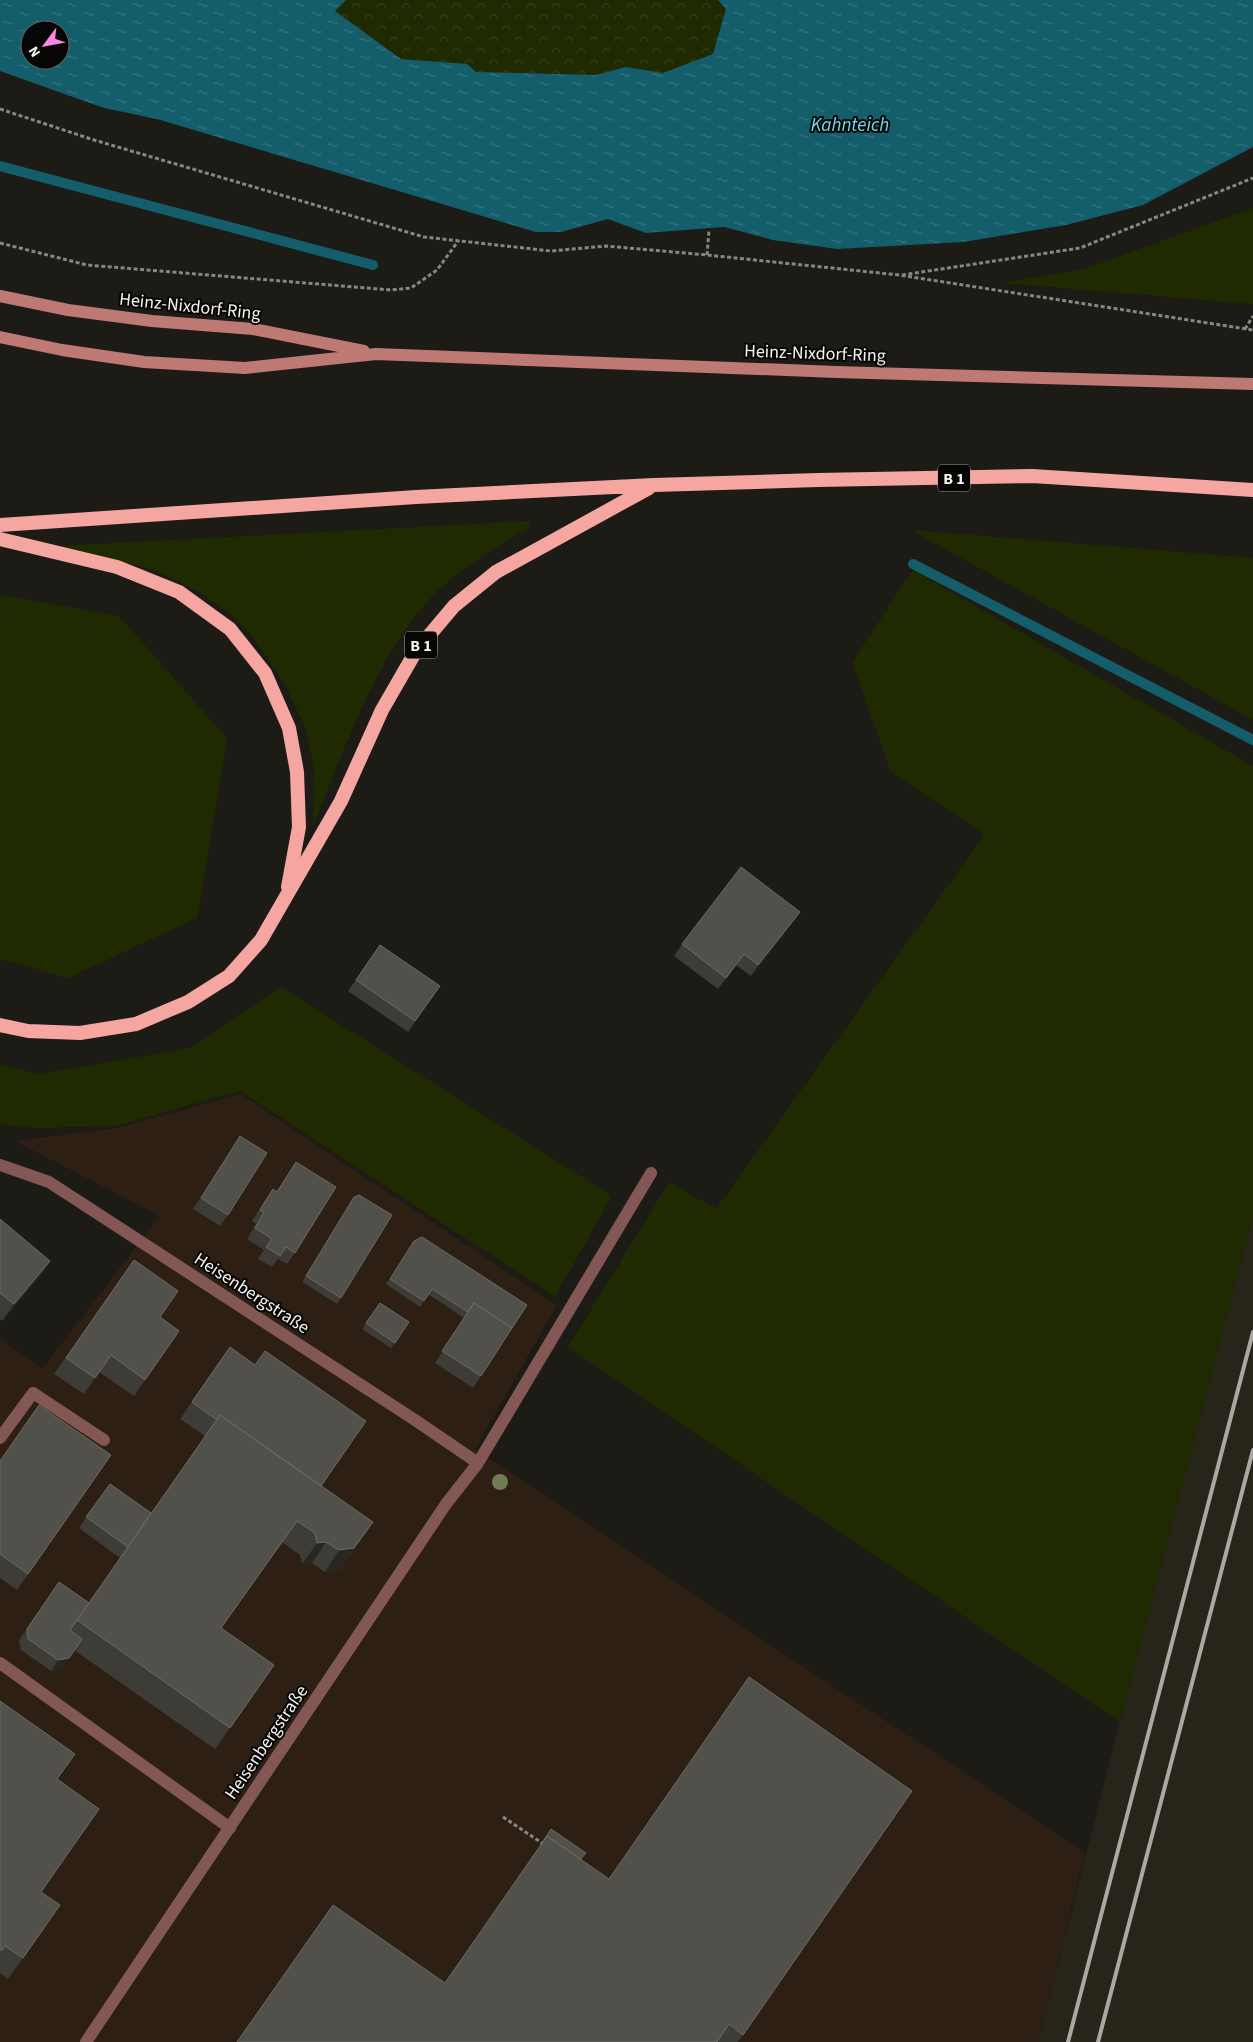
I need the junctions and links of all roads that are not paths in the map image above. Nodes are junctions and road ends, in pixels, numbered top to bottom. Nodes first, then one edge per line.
1 (0, 296) edge
2 (0, 338) edge
3 (376, 354) junction
4 (1253, 384) edge
5 (654, 485) junction
6 (1253, 490) edge
7 (0, 525) edge
8 (0, 539) edge
9 (286, 896) junction
10 (0, 1025) edge
11 (0, 1165) edge
12 (651, 1173) dead end
13 (0, 1438) edge
14 (104, 1440) dead end
15 (478, 1463) junction
16 (0, 1663) edge
17 (230, 1828) junction
18 (86, 2042) edge

1 - 3 main road, Heinz-Nixdorf-Ring
2 - 3 main road, Heinz-Nixdorf-Ring
3 - 4 main road, Heinz-Nixdorf-Ring
5 - 6 highway, B 1
5 - 7 highway, B 1
5 - 9 highway, B 1
8 - 9 highway
9 - 10 highway
11 - 15 street, Heisenbergstraße
12 - 15 street, Heisenbergstraße
13 - 14 street
15 - 17 street, Heisenbergstraße
16 - 17 street
17 - 18 street, Heisenbergstraße

